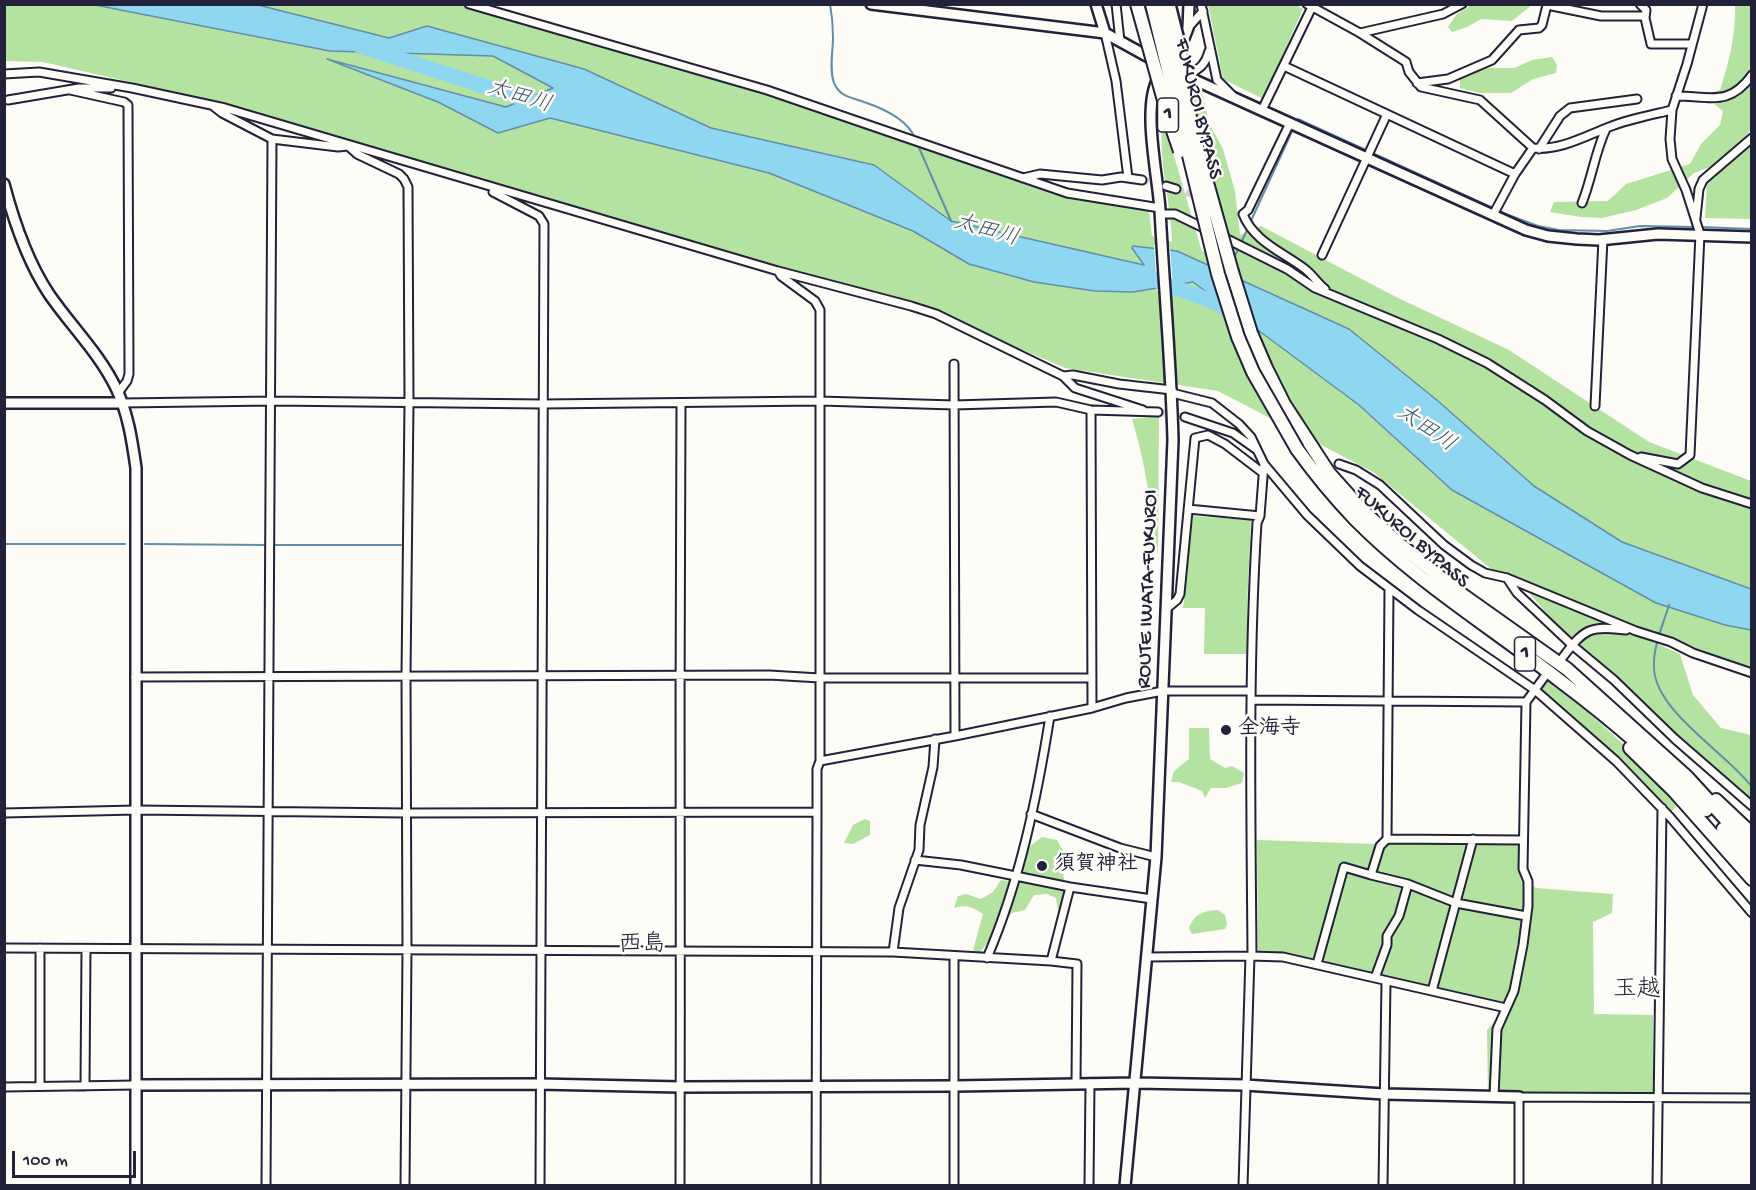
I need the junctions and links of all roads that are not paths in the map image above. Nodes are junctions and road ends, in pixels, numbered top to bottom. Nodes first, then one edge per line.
1 (469, 4) edge
2 (871, 4) edge
3 (1096, 4) edge
4 (1116, 4) edge
5 (1137, 4) edge
6 (1152, 4) edge
7 (1164, 4) edge
8 (1170, 4) edge
9 (1462, 4) edge
10 (1640, 4) edge
11 (1703, 4) edge
12 (1309, 6) edge
13 (1202, 8) edge
14 (1190, 10) edge
15 (1645, 18) junction
16 (1188, 28) junction
17 (1105, 33) junction
18 (1360, 33) junction
19 (1120, 40) junction
20 (1692, 44) junction
21 (1210, 49) junction
22 (1284, 66) junction
23 (1165, 67) junction
24 (4, 74) edge
25 (1752, 75) edge
26 (1184, 78) junction
27 (1416, 83) junction
28 (132, 88) junction
29 (70, 90) junction
30 (1676, 96) junction
31 (1234, 98) junction
32 (1637, 99) dead end
33 (8, 100) dead end
34 (213, 106) junction
35 (1262, 110) junction
36 (1672, 110) junction
37 (1387, 114) junction
38 (1290, 123) junction
39 (1606, 129) junction
40 (1752, 138) edge
41 (272, 139) junction
42 (348, 146) junction
43 (1536, 148) junction
44 (1367, 158) junction
45 (1515, 174) junction
46 (1022, 178) junction
47 (1128, 178) junction
48 (1142, 180) tunnel mouth
49 (4, 184) edge
50 (482, 185) junction
51 (1166, 186) tunnel mouth
52 (1176, 189) tunnel mouth
53 (1582, 203) dead end
54 (1160, 214) junction
55 (1493, 215) junction
56 (1205, 223) junction
57 (1696, 223) junction
58 (1700, 234) junction
59 (1752, 237) edge
60 (1603, 239) junction
61 (1322, 255) dead end
62 (778, 271) junction
63 (1339, 298) junction
64 (954, 364) dead end
65 (1063, 376) junction
66 (1172, 389) junction
67 (118, 393) junction
68 (272, 401) junction
69 (820, 401) junction
70 (4, 403) edge
71 (123, 403) junction
72 (409, 403) junction
73 (681, 403) junction
74 (542, 404) junction
75 (954, 405) junction
76 (1595, 406) dead end
77 (1091, 410) junction
78 (1143, 411) junction
79 (1158, 412) tunnel mouth
80 (1185, 417) tunnel mouth
81 (1257, 450) junction
82 (1630, 456) junction
83 (1264, 464) junction
84 (1339, 464) dead end
85 (1263, 473) junction
86 (1752, 504) edge
87 (1188, 509) junction
88 (1260, 516) junction
89 (1507, 578) junction
90 (1389, 589) junction
91 (1166, 609) junction
92 (1636, 631) junction
93 (1572, 645) junction
94 (1563, 657) dead end
95 (1752, 673) edge
96 (406, 675) junction
97 (543, 675) junction
98 (269, 676) junction
99 (1545, 676) dead end
100 (135, 677) junction
101 (679, 677) junction
102 (820, 678) junction
103 (954, 678) junction
104 (1092, 678) junction
105 (1560, 680) junction
106 (1535, 690) junction
107 (1251, 691) junction
108 (1163, 692) junction
109 (1251, 700) junction
110 (1388, 700) junction
111 (1526, 702) junction
112 (1092, 708) junction
113 (1050, 716) junction
114 (955, 736) junction
115 (935, 740) junction
116 (820, 761) junction
117 (1687, 777) junction
118 (1752, 806) edge
119 (1662, 808) junction
120 (136, 810) junction
121 (542, 811) junction
122 (681, 811) junction
123 (269, 812) junction
124 (817, 812) junction
125 (4, 813) edge
126 (405, 813) junction
127 (1031, 814) junction
128 (1752, 834) edge
129 (1387, 839) junction
130 (1473, 839) junction
131 (1523, 840) junction
132 (1752, 848) edge
133 (1156, 857) junction
134 (915, 860) junction
135 (1752, 863) edge
136 (1371, 875) junction
137 (1016, 877) junction
138 (1752, 879) edge
139 (1408, 884) junction
140 (1070, 887) junction
141 (1152, 899) junction
142 (1456, 903) junction
143 (1752, 914) edge
144 (1526, 916) junction
145 (4, 948) edge
146 (40, 948) junction
147 (86, 949) junction
148 (268, 949) junction
149 (136, 950) junction
150 (407, 951) junction
151 (540, 951) junction
152 (681, 952) junction
153 (817, 952) junction
154 (893, 952) junction
155 (954, 956) junction
156 (1251, 956) junction
157 (1148, 957) junction
158 (987, 958) junction
159 (1051, 961) junction
160 (1317, 964) junction
161 (1375, 978) junction
162 (1386, 981) junction
163 (1432, 991) junction
164 (1506, 1008) junction
165 (1076, 1083) junction
166 (1090, 1083) junction
167 (1136, 1083) junction
168 (406, 1084) junction
169 (539, 1084) junction
170 (1245, 1084) junction
171 (136, 1085) junction
172 (266, 1085) junction
173 (40, 1086) junction
174 (86, 1086) junction
175 (816, 1086) junction
176 (955, 1086) junction
177 (4, 1087) edge
178 (680, 1087) junction
179 (1384, 1094) junction
180 (1494, 1096) junction
181 (1519, 1097) junction
182 (1658, 1098) junction
183 (1752, 1098) edge
184 (136, 1185) edge
185 (266, 1185) edge
186 (405, 1185) edge
187 (540, 1185) edge
188 (680, 1185) edge
189 (816, 1185) edge
190 (954, 1185) edge
191 (1089, 1185) edge
192 (1125, 1185) edge
193 (1243, 1185) edge
194 (1383, 1185) edge
195 (1520, 1185) edge
196 (1657, 1185) edge

1 - 46 street
2 - 17 street
3 - 17 street
4 - 19 street
5 - 56 highway, 1, bridge
6 - 56 highway, FUKUROI BYPASS / 1, bridge
7 - 26 highway, FUKUROI BYPASS / 1, bridge
8 - 26 street, bridge
9 - 18 street
10 - 15 street
11 - 20 street
12 - 18 street
12 - 22 street
13 - 16 street
13 - 21 street
14 - 16 street, ROUTE IWATA-FUKUROI
15 - 20 street
15 - 27 street
16 - 23 street, ROUTE IWATA-FUKUROI
17 - 19 street
17 - 47 street
18 - 27 street
19 - 23 street
20 - 30 street
21 - 26 street
21 - 31 street
22 - 35 street
22 - 37 street
23 - 26 street
23 - 54 street, ROUTE IWATA-FUKUROI
24 - 28 street
25 - 30 street
26 - 31 street
26 - 117 highway, FUKUROI BYPASS / 1, bridge
27 - 43 street
28 - 29 street
28 - 34 street
29 - 33 street
29 - 67 street
30 - 36 street
31 - 35 street
32 - 43 street
34 - 41 street
34 - 42 street
35 - 38 street
36 - 39 street
36 - 57 street
37 - 44 street
37 - 45 street
38 - 44 street
38 - 63 street
39 - 43 street
39 - 53 street
40 - 57 street
41 - 42 street
41 - 68 street
42 - 50 street
42 - 72 street
43 - 45 street
44 - 55 street
44 - 61 street
45 - 55 street
46 - 47 street
46 - 54 street
47 - 48 street
49 - 67 street
50 - 62 street
50 - 74 street
51 - 52 street
54 - 63 street
54 - 66 street, ROUTE IWATA-FUKUROI
55 - 60 street
56 - 105 highway, FUKUROI BYPASS / 1, bridge
57 - 58 street
58 - 59 street
58 - 60 street
58 - 82 street
60 - 76 street
62 - 65 street
62 - 69 street
63 - 82 street
64 - 75 street
65 - 66 street
65 - 78 street
66 - 81 street
66 - 91 street, ROUTE IWATA-FUKUROI
67 - 71 street
68 - 71 street
68 - 72 street
68 - 98 street
69 - 73 street
69 - 75 street
69 - 102 street
70 - 71 street
71 - 100 street
72 - 74 street
72 - 96 street
73 - 74 street
73 - 101 street
74 - 97 street
75 - 77 street
75 - 103 street
77 - 78 street
77 - 104 street
78 - 79 street
80 - 81 street
81 - 83 street
82 - 86 street
83 - 85 street
83 - 90 street
84 - 89 street
85 - 87 street
85 - 88 street
87 - 88 street
87 - 91 street
88 - 107 street
89 - 92 street
89 - 93 street
90 - 106 street
90 - 110 street
91 - 108 street, ROUTE IWATA-FUKUROI
92 - 93 street
92 - 95 street
93 - 94 street
93 - 118 street
96 - 97 street
96 - 98 street
96 - 126 street
97 - 101 street
97 - 121 street
98 - 100 street
98 - 123 street
99 - 106 street
100 - 120 street
101 - 102 street
101 - 122 street
102 - 103 street
102 - 116 street
103 - 104 street
103 - 114 street
104 - 112 street
105 - 135 highway, FUKUROI BYPASS / 1
105 - 138 highway
106 - 111 street
106 - 119 street
107 - 108 street
107 - 109 street
108 - 112 street
108 - 133 street, ROUTE IWATA-FUKUROI
109 - 110 street
109 - 156 street
110 - 111 street
110 - 129 street
111 - 131 street
112 - 113 street
113 - 114 street
113 - 127 street
114 - 115 street
115 - 116 street
115 - 134 street
116 - 124 street
117 - 128 highway
117 - 132 highway, FUKUROI BYPASS / 1
119 - 143 street
119 - 182 street
120 - 123 street
120 - 125 street
120 - 149 street
121 - 122 street
121 - 126 street
121 - 151 street
122 - 124 street
122 - 152 street
123 - 126 street
123 - 148 street
124 - 153 street
126 - 150 street
127 - 133 street
127 - 137 street
129 - 130 street
129 - 136 street
130 - 131 street
130 - 142 street
131 - 144 street
133 - 141 street, ROUTE IWATA-FUKUROI
134 - 137 street
134 - 154 street
136 - 139 street
136 - 160 street
137 - 140 street
137 - 158 street
139 - 142 street
139 - 161 street
140 - 141 street
140 - 159 street
141 - 157 street, ROUTE IWATA-FUKUROI
142 - 144 street
142 - 163 street
144 - 164 street
145 - 146 street
146 - 147 street
146 - 173 street
147 - 149 street
147 - 174 street
148 - 149 street
148 - 150 street
148 - 172 street
149 - 171 street
150 - 151 street
150 - 168 street
151 - 152 street
151 - 169 street
152 - 153 street
152 - 178 street
153 - 154 street
153 - 175 street
154 - 155 street
155 - 158 street
155 - 176 street
156 - 157 street
156 - 160 street
156 - 170 street
157 - 167 street, ROUTE IWATA-FUKUROI
158 - 159 street
159 - 165 street
160 - 161 street
161 - 162 street
162 - 163 street
162 - 179 street
163 - 164 street
164 - 180 street
165 - 166 street
165 - 176 street
166 - 167 street
166 - 191 street
167 - 170 street
167 - 192 street, ROUTE IWATA-FUKUROI
168 - 169 street
168 - 172 street
168 - 186 street
169 - 178 street
169 - 187 street
170 - 179 street
170 - 193 street
171 - 172 street
171 - 174 street
171 - 184 street
172 - 185 street
173 - 174 street
173 - 177 street
175 - 176 street
175 - 178 street
175 - 189 street
176 - 190 street
178 - 188 street
179 - 180 street
179 - 194 street
180 - 181 street
181 - 182 street
181 - 195 street
182 - 183 street
182 - 196 street

